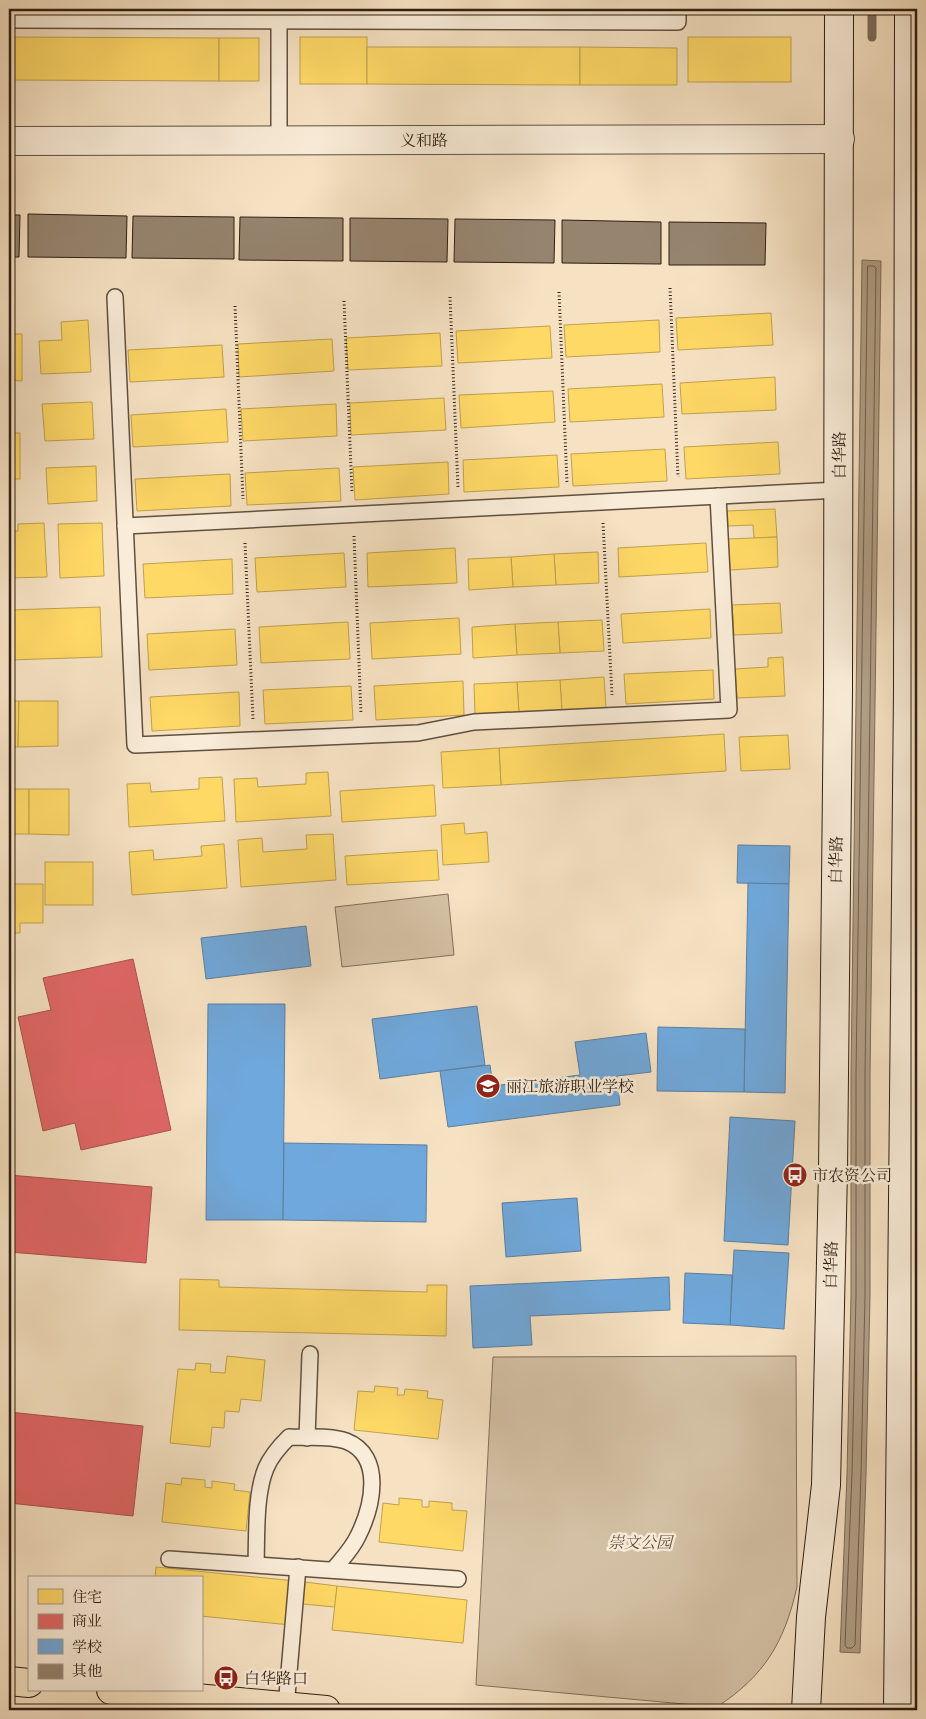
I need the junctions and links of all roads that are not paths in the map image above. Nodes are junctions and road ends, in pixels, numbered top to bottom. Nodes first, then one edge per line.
1 (678, 9) edge
2 (839, 9) edge
3 (908, 9) edge
4 (27, 14) edge
5 (155, 15) edge
6 (279, 15) edge
7 (416, 15) edge
8 (548, 15) edge
9 (9, 20) edge
10 (913, 98) edge
11 (840, 139) junction
12 (279, 140) junction
13 (9, 141) edge
14 (115, 297) dead end
15 (839, 490) junction
16 (718, 496) junction
17 (125, 526) junction
18 (912, 766) edge
19 (911, 922) edge
20 (310, 1354) dead end
21 (307, 1438) junction
22 (169, 1559) dead end
23 (256, 1564) junction
24 (298, 1567) junction
25 (332, 1570) junction
26 (458, 1579) dead end
27 (9, 1681) edge
28 (28, 1683) edge
29 (132, 1692) edge
30 (286, 1706) junction
31 (326, 1710) edge
32 (806, 1710) edge
33 (898, 1710) edge

1 - 8 lane
2 - 11 main road, 白华路
3 - 10 main road
4 - 5 lane
4 - 9 lane
5 - 6 lane
6 - 7 lane
6 - 12 lane
7 - 8 lane
10 - 18 main road
11 - 12 main road, 义和路
11 - 15 main road, 白华路
12 - 13 main road, 义和路
14 - 17 lane
15 - 16 lane
15 - 32 main road, 白华路
16 - 17 lane
16 - 17 lane
18 - 19 main road
19 - 33 main road
20 - 21 lane
21 - 23 lane
21 - 25 lane
22 - 23 lane
23 - 24 lane
24 - 25 lane
24 - 30 lane
25 - 26 lane
27 - 28 highway
29 - 30 highway
30 - 31 highway

